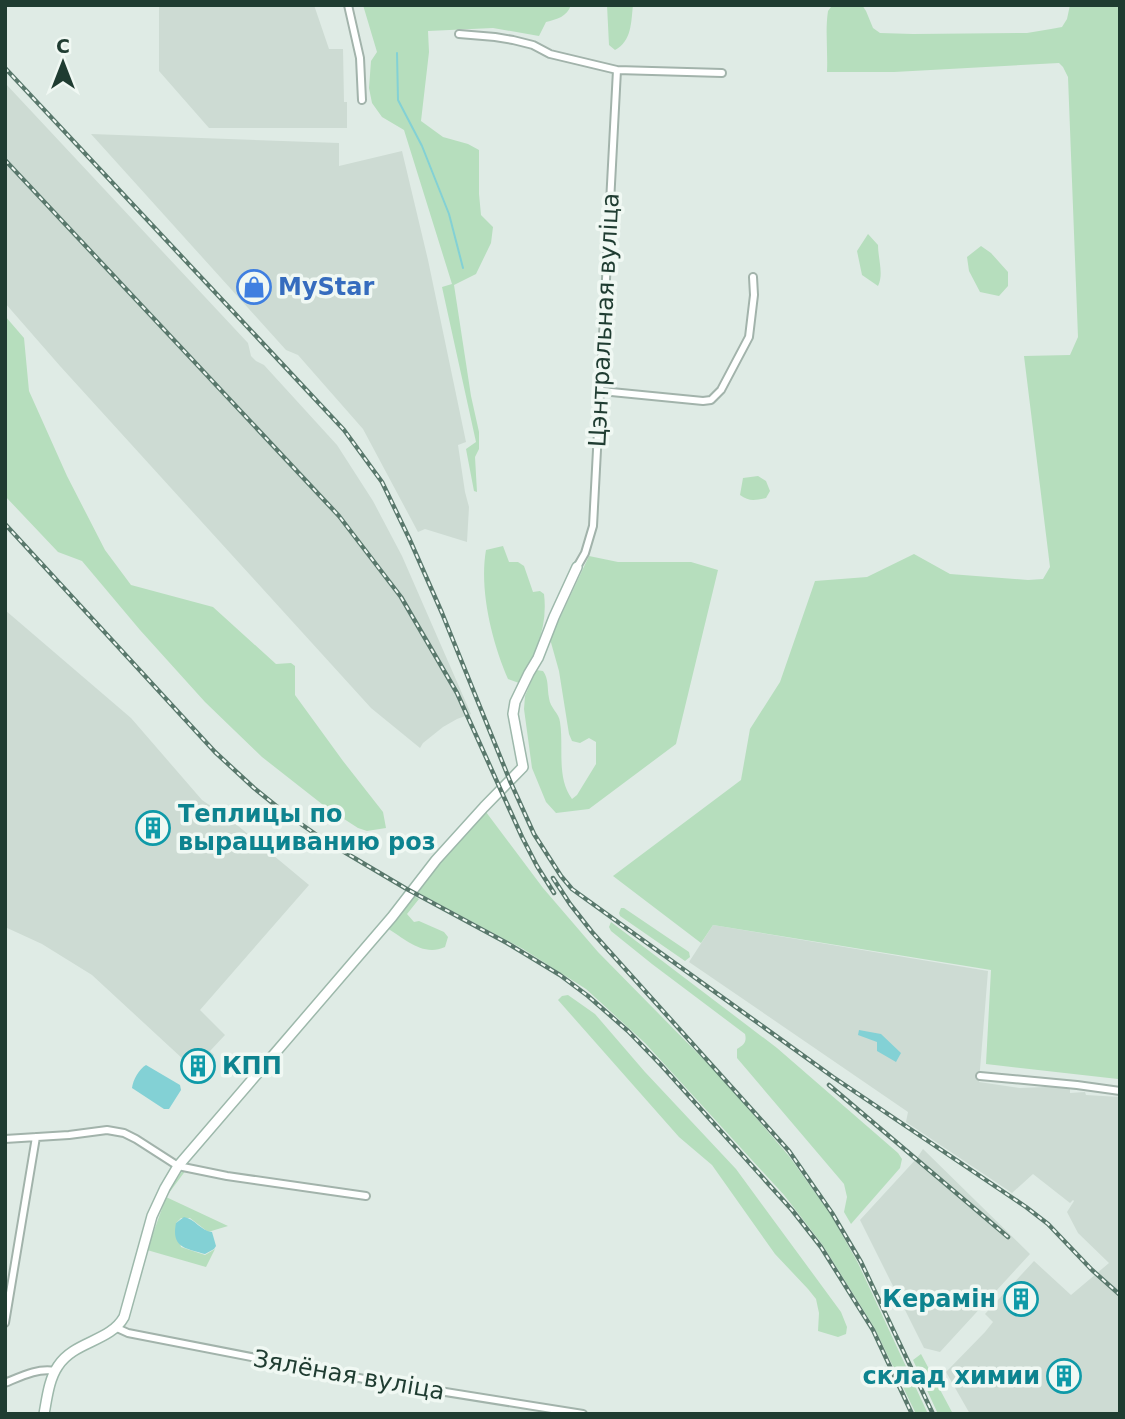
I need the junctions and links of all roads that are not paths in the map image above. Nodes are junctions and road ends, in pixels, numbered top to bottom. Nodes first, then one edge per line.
1 (348, 5) edge
2 (459, 34) dead end
3 (617, 70) junction
4 (722, 73) dead end
5 (362, 100) dead end
6 (753, 277) dead end
7 (601, 391) junction
8 (578, 567) joint
9 (980, 1076) dead end
10 (1120, 1091) edge
11 (36, 1137) junction
12 (5, 1139) edge
13 (178, 1166) junction
14 (366, 1196) dead end
15 (5, 1323) edge
16 (117, 1328) junction
17 (55, 1371) junction
18 (5, 1383) edge
19 (538, 1410) edge
20 (44, 1414) edge
21 (583, 1414) edge

1 - 5 street
2 - 3 street
3 - 4 street
3 - 7 street, Цэнтральная вуліца
6 - 7 street
7 - 8 street, Цэнтральная вуліца
8 - 13 street
9 - 10 street
11 - 12 street
11 - 13 street
11 - 15 street
13 - 14 street
13 - 16 street
16 - 17 street
16 - 19 street, Зялёная вуліца
17 - 18 street
17 - 20 street
19 - 21 street, Зялёная вуліца

